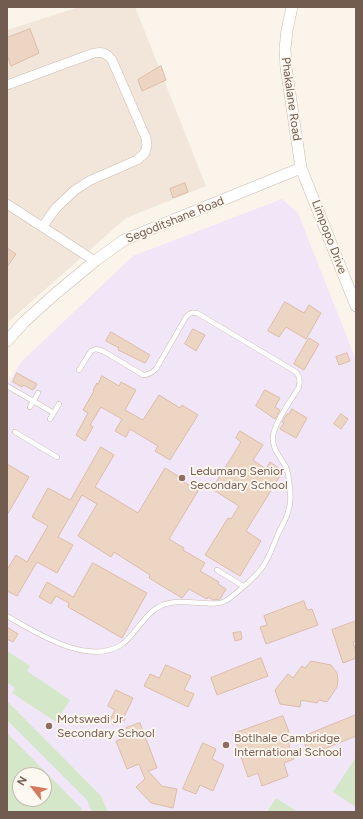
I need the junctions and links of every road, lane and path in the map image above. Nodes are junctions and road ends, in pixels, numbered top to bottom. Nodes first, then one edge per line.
1 (292, 7) edge
2 (7, 85) edge
3 (301, 168) junction
4 (7, 204) edge
5 (43, 226) junction
6 (95, 261) junction
7 (356, 306) edge
8 (7, 341) edge
9 (79, 370) dead end
10 (7, 386) edge
11 (38, 393) dead end
12 (34, 401) junction
13 (59, 404) dead end
14 (30, 407) dead end
15 (54, 412) junction
16 (50, 419) dead end
17 (15, 432) dead end
18 (57, 457) dead end
19 (217, 570) dead end
20 (243, 586) junction
21 (7, 616) edge

1 - 3 street, Phakalane Road
2 - 5 street
3 - 6 street, Segoditshane Road
3 - 7 street, Limpopo Drive
4 - 5 street
5 - 6 street
6 - 8 street, Segoditshane Road
9 - 20 lane
10 - 12 lane
11 - 12 lane
12 - 14 lane
12 - 15 lane
13 - 15 lane
15 - 16 lane
17 - 18 lane
19 - 20 lane
20 - 21 lane

